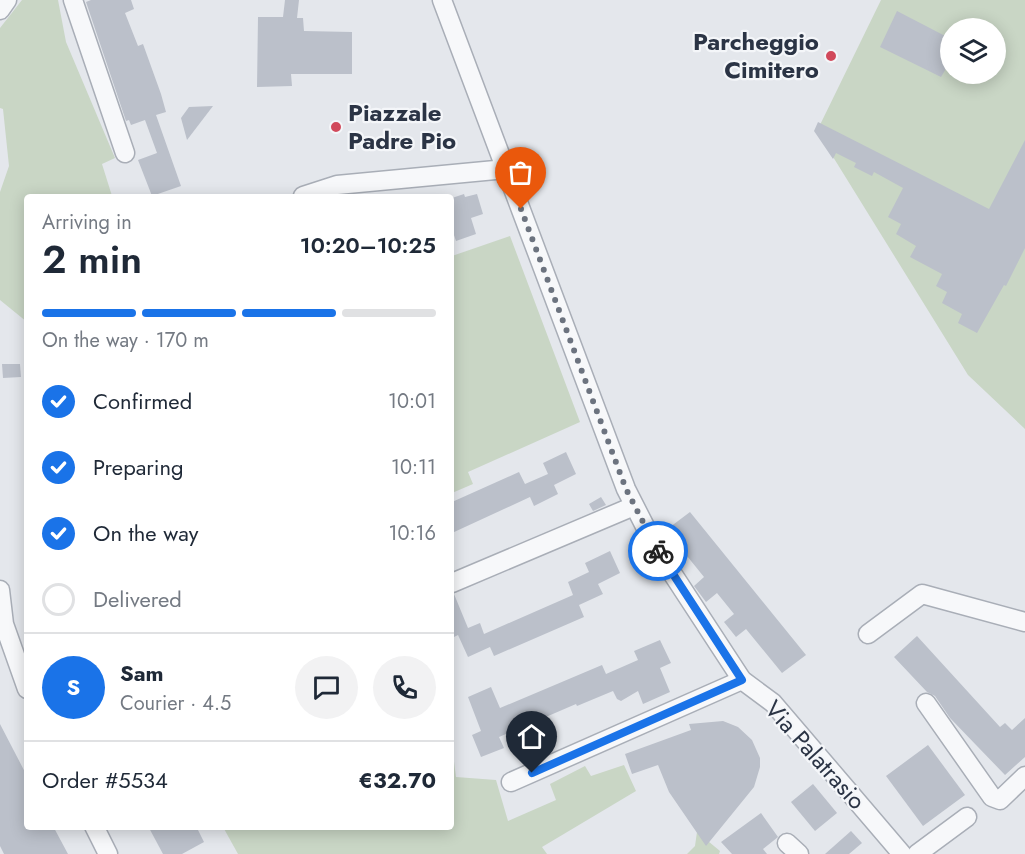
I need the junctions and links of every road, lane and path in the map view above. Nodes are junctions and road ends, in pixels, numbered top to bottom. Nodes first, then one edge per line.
1 (7, 0) edge
2 (72, 0) edge
3 (442, 0) edge
4 (0, 10) edge
5 (124, 153) dead end
6 (506, 169) junction
7 (309, 194) edge
8 (634, 506) junction
9 (454, 582) edge
10 (0, 590) edge
11 (1025, 622) edge
12 (868, 634) dead end
13 (742, 680) junction
14 (24, 681) edge
15 (926, 703) dead end
16 (1025, 776) edge
17 (512, 782) dead end
18 (968, 817) dead end
19 (96, 830) edge
20 (108, 854) edge
21 (902, 854) edge
22 (917, 854) edge

1 - 4 street
2 - 5 street
3 - 6 street, Via Palatrasio
6 - 7 street
6 - 8 street, Via Palatrasio
8 - 9 street
8 - 13 street, Via Palatrasio
10 - 14 street
11 - 12 street
13 - 17 street
13 - 21 street, Via Palatrasio
15 - 16 street
18 - 22 street
19 - 20 street

